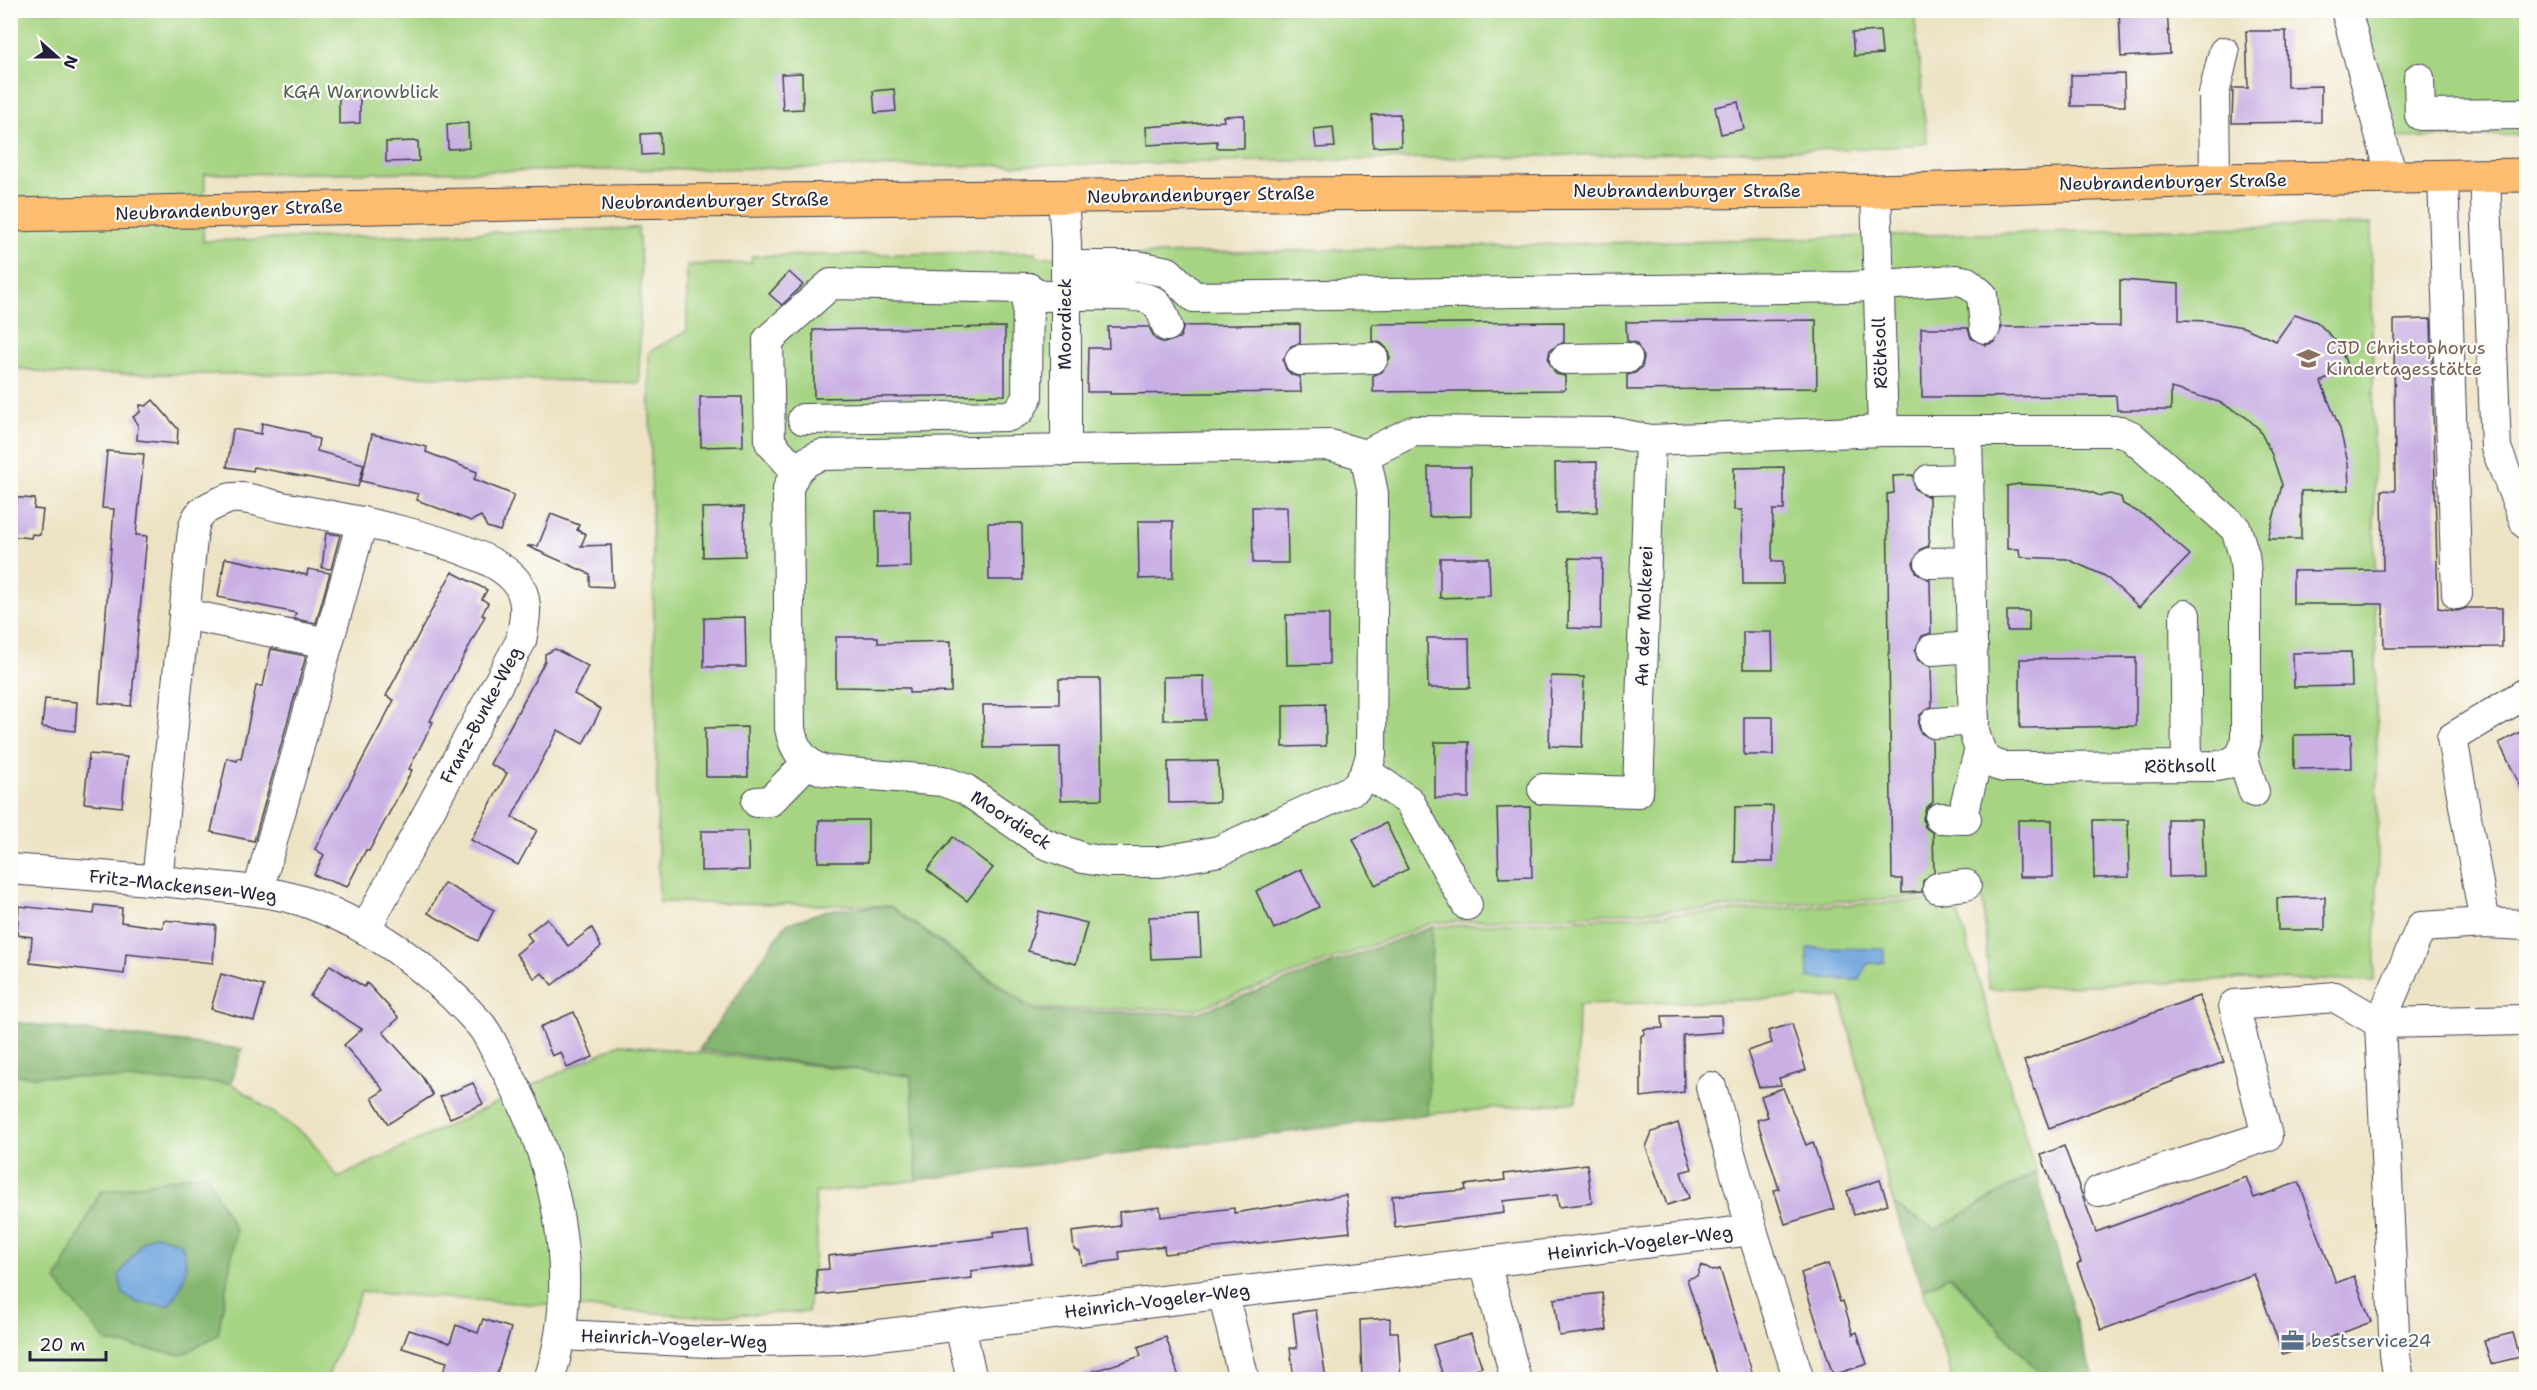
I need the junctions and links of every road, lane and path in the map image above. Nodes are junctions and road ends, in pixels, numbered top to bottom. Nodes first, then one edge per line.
1 (2346, 10) edge
2 (2224, 52) dead end
3 (2419, 78) dead end
4 (2526, 114) edge
5 (2485, 175) junction
6 (2526, 175) edge
7 (2443, 176) junction
8 (2392, 177) junction
9 (2215, 180) junction
10 (1876, 191) junction
11 (1063, 197) junction
12 (10, 215) edge
13 (1066, 266) junction
14 (1878, 286) junction
15 (1028, 288) junction
16 (1065, 296) junction
17 (1167, 326) dead end
18 (1985, 328) dead end
19 (1373, 358) dead end
20 (1627, 358) dead end
21 (1565, 359) dead end
22 (1300, 360) dead end
23 (803, 419) dead end
24 (1883, 430) junction
25 (1967, 432) junction
26 (1650, 440) junction
27 (1066, 451) junction
28 (1365, 454) junction
29 (796, 471) junction
30 (1969, 479) junction
31 (1929, 480) dead end
32 (362, 522) junction
33 (2526, 524) edge
34 (1970, 557) junction
35 (1930, 558) dead end
36 (2457, 594) dead end
37 (184, 614) junction
38 (2185, 615) dead end
39 (1972, 642) junction
40 (327, 643) junction
41 (1932, 645) dead end
42 (2526, 693) edge
43 (1935, 728) dead end
44 (1976, 734) junction
45 (2242, 755) junction
46 (807, 762) junction
47 (2187, 766) junction
48 (1366, 772) junction
49 (1544, 789) dead end
50 (2254, 792) dead end
51 (758, 802) dead end
52 (1956, 811) dead end
53 (10, 869) edge
54 (157, 881) junction
55 (258, 891) junction
56 (1467, 904) dead end
57 (2485, 923) junction
58 (2526, 925) edge
59 (366, 928) junction
60 (2526, 1020) edge
61 (2380, 1023) junction
62 (1711, 1087) dead end
63 (2099, 1191) dead end
64 (1752, 1230) junction
65 (1485, 1262) junction
66 (1223, 1293) junction
67 (960, 1326) junction
68 (561, 1335) junction
69 (549, 1380) edge
70 (972, 1380) edge
71 (1244, 1380) edge
72 (1516, 1380) edge
73 (1799, 1380) edge
74 (2399, 1380) edge

1 - 8 street
2 - 9 street
3 - 4 street
5 - 6 main road, Neubrandenburger Straße
5 - 7 main road, Neubrandenburger Straße
5 - 33 street
7 - 8 main road, Neubrandenburger Straße
7 - 36 street
8 - 9 main road, Neubrandenburger Straße
9 - 10 main road, Neubrandenburger Straße
10 - 11 main road, Neubrandenburger Straße
10 - 14 street, Röthsoll
11 - 12 main road, Neubrandenburger Straße
11 - 13 street, Moordieck
13 - 14 street
13 - 16 street, Moordieck
14 - 18 street
14 - 24 street, Röthsoll
15 - 16 street
15 - 23 street
15 - 29 street
16 - 17 street
16 - 27 street, Moordieck
19 - 22 street
20 - 21 street
24 - 25 street, Röthsoll
24 - 26 street
25 - 30 street
25 - 45 street, Röthsoll
26 - 28 street
26 - 49 street, An der Molkerei
27 - 28 street
27 - 29 street
28 - 48 street
29 - 46 street
30 - 31 street
30 - 34 street
32 - 37 street, Franz-Bunke-Weg
32 - 40 street
32 - 59 street, Franz-Bunke-Weg
34 - 35 street
34 - 39 street
37 - 40 street
37 - 54 street, Franz-Bunke-Weg
38 - 47 street
39 - 41 street
39 - 44 street
40 - 55 street
42 - 57 street
43 - 44 street
44 - 47 street, Röthsoll
44 - 52 street
45 - 47 street, Röthsoll
45 - 50 street
46 - 48 street, Moordieck
46 - 51 street
48 - 56 street
53 - 54 street, Fritz-Mackensen-Weg
54 - 55 street, Fritz-Mackensen-Weg
55 - 59 street, Fritz-Mackensen-Weg
57 - 58 street
57 - 61 street
59 - 68 street, Fritz-Mackensen-Weg
60 - 61 street
61 - 63 street
61 - 74 street
62 - 64 street, Heinrich-Vogeler-Weg
64 - 65 street, Heinrich-Vogeler-Weg
64 - 73 street, Heinrich-Vogeler-Weg
65 - 66 street, Heinrich-Vogeler-Weg
65 - 72 street
66 - 67 street, Heinrich-Vogeler-Weg
66 - 71 street
67 - 68 street, Heinrich-Vogeler-Weg
67 - 70 street
68 - 69 street, Fritz-Mackensen-Weg

